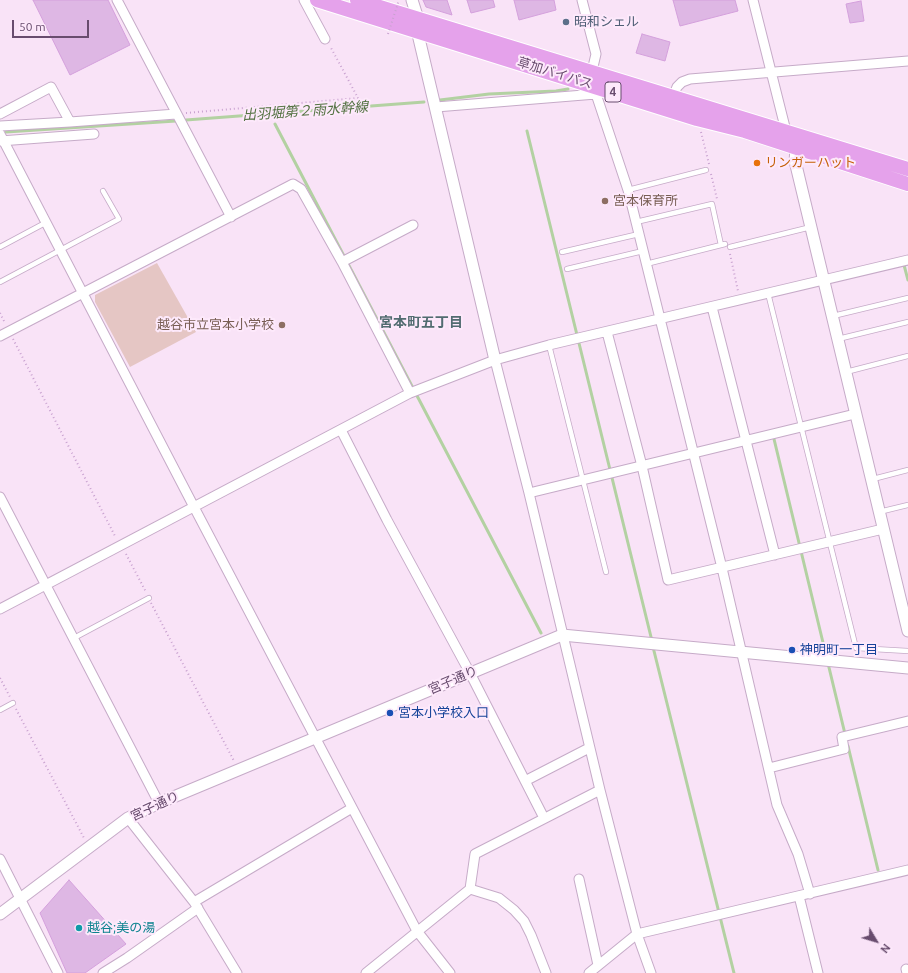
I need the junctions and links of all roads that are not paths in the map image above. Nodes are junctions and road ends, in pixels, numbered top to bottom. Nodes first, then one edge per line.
1 (117, 0) edge
2 (304, 0) edge
3 (317, 0) edge
4 (357, 0) edge
5 (412, 0) edge
6 (582, 0) edge
7 (753, 0) edge
8 (417, 24) junction
9 (325, 39) road end
10 (908, 61) edge
11 (592, 71) junction
12 (771, 73) junction
13 (598, 91) junction
14 (673, 97) junction
15 (436, 108) junction
16 (0, 114) edge
17 (176, 114) junction
18 (70, 122) junction
19 (0, 126) edge
20 (786, 131) junction
21 (94, 134) dead end
22 (1, 139) edge
23 (796, 149) junction
24 (908, 169) edge
25 (706, 170) dead end
26 (908, 184) edge
27 (628, 190) junction
28 (104, 191) dead end
29 (231, 217) junction
30 (636, 222) junction
31 (46, 223) junction
32 (413, 225) dead end
33 (811, 227) junction
34 (639, 234) junction
35 (0, 247) edge
36 (730, 247) dead end
37 (60, 250) junction
38 (643, 251) junction
39 (562, 252) dead end
40 (908, 260) edge
41 (342, 262) junction
42 (646, 264) junction
43 (567, 269) dead end
44 (822, 280) junction
45 (0, 282) edge
46 (768, 293) junction
47 (82, 294) junction
48 (908, 298) edge
49 (712, 307) junction
50 (831, 316) junction
51 (659, 319) junction
52 (908, 322) edge
53 (607, 332) junction
54 (0, 336) edge
55 (837, 340) junction
56 (550, 345) junction
57 (908, 356) edge
58 (495, 360) junction
59 (844, 372) junction
60 (410, 393) junction
61 (855, 414) junction
62 (801, 427) junction
63 (341, 430) junction
64 (746, 441) junction
65 (694, 454) junction
66 (642, 466) junction
67 (908, 470) edge
68 (871, 479) junction
69 (583, 480) junction
70 (529, 493) junction
71 (0, 497) edge
72 (908, 505) edge
73 (194, 507) junction
74 (879, 512) junction
75 (883, 530) junction
76 (830, 542) junction
77 (775, 555) junction
78 (722, 568) junction
79 (606, 572) dead end
80 (46, 584) junction
81 (149, 598) dead end
82 (0, 609) edge
83 (908, 631) edge
84 (562, 635) junction
85 (74, 638) junction
86 (741, 651) junction
87 (908, 651) edge
88 (908, 668) edge
89 (470, 674) junction
90 (13, 703) road end
91 (0, 710) edge
92 (908, 721) edge
93 (315, 738) junction
94 (589, 748) junction
95 (768, 768) junction
96 (525, 781) junction
97 (600, 790) junction
98 (159, 803) junction
99 (352, 808) junction
100 (128, 818) junction
101 (544, 818) junction
102 (0, 859) edge
103 (908, 870) edge
104 (579, 879) dead end
105 (470, 889) junction
106 (810, 894) junction
107 (799, 896) junction
108 (21, 898) junction
109 (196, 905) junction
110 (0, 914) edge
111 (417, 931) junction
112 (638, 934) junction
113 (598, 965) junction
114 (58, 973) edge
115 (103, 973) edge
116 (238, 973) edge
117 (366, 973) edge
118 (450, 973) edge
119 (546, 973) edge
120 (589, 973) edge
121 (651, 973) edge
122 (818, 973) edge

1 - 17 street
2 - 9 street
3 - 8 highway, 草加バイパス / 4
4 - 8 highway, 草加バイパス / 4
5 - 8 street
6 - 11 street
7 - 12 street
8 - 11 highway, 草加バイパス / 4
8 - 13 highway, 草加バイパス / 4
8 - 15 street
10 - 12 street
11 - 14 highway, 草加バイパス / 4
12 - 14 street
12 - 20 street
13 - 15 street
13 - 23 highway, 草加バイパス / 4
13 - 27 street
14 - 20 highway, 草加バイパス / 4
15 - 58 street
16 - 18 street
17 - 18 street
17 - 29 street
18 - 19 street
20 - 24 highway, 草加バイパス / 4
21 - 22 street
22 - 31 street
23 - 26 highway, 草加バイパス / 4
23 - 33 street
25 - 27 lane
27 - 30 street
28 - 37 lane
29 - 41 street
29 - 47 street
30 - 34 street
30 - 42 lane
31 - 35 lane
31 - 37 street
32 - 41 street
33 - 36 lane
33 - 44 street
34 - 38 street
34 - 39 lane
37 - 45 lane
37 - 47 street
38 - 42 street
38 - 43 lane
40 - 44 street
41 - 60 street
42 - 51 street
44 - 46 street
44 - 50 street
46 - 49 street
46 - 62 lane
47 - 54 street
47 - 73 street
48 - 50 lane
49 - 51 street
49 - 64 street
50 - 55 street
51 - 53 street
51 - 65 street
52 - 55 lane
53 - 56 street
53 - 66 street
55 - 59 street
56 - 58 street
56 - 69 lane
57 - 59 lane
58 - 60 street
58 - 70 street
59 - 61 street
60 - 63 street
61 - 62 street
61 - 68 street
62 - 64 street
62 - 76 lane
63 - 73 street
63 - 89 street
64 - 65 street
64 - 77 street
65 - 66 street
65 - 78 street
66 - 69 street
66 - 78 street
67 - 68 lane
68 - 74 street
69 - 70 street
69 - 79 lane
70 - 84 street
71 - 80 street
72 - 74 lane
73 - 80 street
73 - 93 street
74 - 75 street
75 - 76 street
75 - 83 street
76 - 77 street
76 - 87 lane
77 - 78 street
78 - 86 street
80 - 82 street
80 - 85 street
81 - 85 lane
84 - 86 street, 宮子通り
84 - 89 street, 宮子通り
84 - 94 street
85 - 98 street
86 - 88 street, 宮子通り
86 - 95 street
89 - 93 street, 宮子通り
89 - 96 street
90 - 91 lane
92 - 95 street
93 - 98 street, 宮子通り
93 - 99 street
94 - 96 street
94 - 97 street
95 - 106 street
96 - 101 street
97 - 101 street
97 - 112 street
98 - 100 street, 宮子通り
99 - 109 street
99 - 111 street
100 - 108 street, 宮子通り
100 - 109 street
101 - 105 street
102 - 108 street
103 - 106 street
104 - 113 street
105 - 111 street
105 - 119 street
106 - 107 street
107 - 112 street
107 - 122 street
108 - 110 street, 宮子通り
108 - 114 street
109 - 115 street
109 - 116 street
111 - 117 street
111 - 118 street
112 - 113 street
112 - 121 street
113 - 120 street

